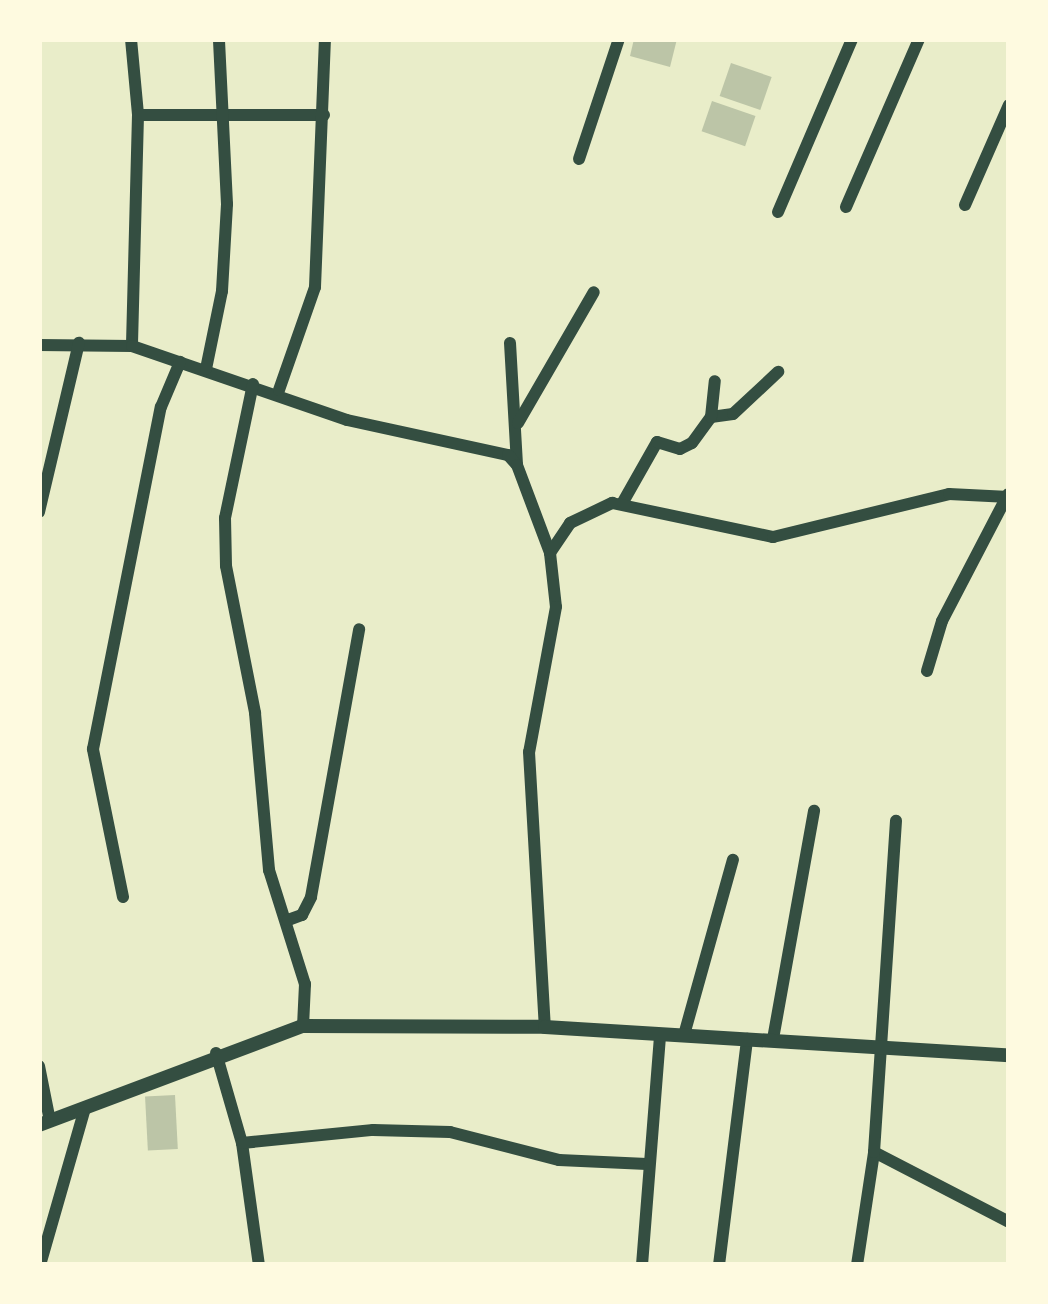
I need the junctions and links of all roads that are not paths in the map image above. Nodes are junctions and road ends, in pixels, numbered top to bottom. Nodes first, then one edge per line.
1 (131, 39) edge
2 (219, 39) edge
3 (325, 39) edge
4 (619, 39) edge
5 (852, 39) edge
6 (919, 39) edge
7 (1009, 105) edge
8 (323, 115) junction
9 (138, 116) junction
10 (223, 117) junction
11 (579, 160) dead end
12 (965, 205) dead end
13 (846, 207) dead end
14 (778, 212) dead end
15 (594, 292) dead end
16 (79, 343) junction
17 (510, 344) dead end
18 (39, 345) edge
19 (132, 346) junction
20 (180, 362) junction
21 (206, 369) junction
22 (778, 372) dead end
23 (715, 381) dead end
24 (253, 384) junction
25 (279, 390) junction
26 (711, 417) junction
27 (518, 423) junction
28 (517, 465) junction
29 (1007, 495) edge
30 (623, 502) junction
31 (39, 512) edge
32 (550, 553) junction
33 (359, 629) dead end
34 (927, 671) dead end
35 (814, 811) dead end
36 (896, 821) dead end
37 (734, 860) dead end
38 (123, 897) dead end
39 (288, 920) junction
40 (303, 1026) junction
41 (545, 1027) junction
42 (660, 1035) junction
43 (684, 1035) junction
44 (747, 1039) junction
45 (773, 1039) junction
46 (881, 1047) junction
47 (216, 1053) junction
48 (1009, 1055) edge
49 (39, 1066) edge
50 (85, 1108) junction
51 (45, 1123) edge
52 (242, 1143) junction
53 (874, 1152) junction
54 (647, 1164) junction
55 (1009, 1222) edge
56 (40, 1265) edge
57 (259, 1265) edge
58 (642, 1265) edge
59 (719, 1265) edge
60 (857, 1265) edge

1 - 9 street
2 - 10 street
3 - 8 street
4 - 11 street
5 - 14 street
6 - 13 street
7 - 12 street
8 - 10 street
8 - 25 street
9 - 10 street
9 - 19 street
10 - 21 street
15 - 27 street
16 - 18 street
16 - 19 street
16 - 31 street
17 - 27 street
19 - 20 street
20 - 21 street
20 - 38 street
21 - 24 street
22 - 26 street
23 - 26 street
24 - 25 street
24 - 39 street
25 - 28 street
26 - 30 street
27 - 28 street
28 - 32 street
29 - 30 street
29 - 34 street
30 - 32 street
32 - 41 street
33 - 39 street
35 - 45 street
36 - 46 street
37 - 43 street
39 - 40 street
40 - 41 street
40 - 47 street
41 - 42 street
42 - 43 street
42 - 54 street
43 - 44 street
44 - 45 street
44 - 59 street
45 - 46 street
46 - 48 street
46 - 53 street
47 - 50 street
47 - 52 street
49 - 51 street
50 - 51 street
50 - 56 street
52 - 54 street
52 - 57 street
53 - 55 street
53 - 60 street
54 - 58 street

